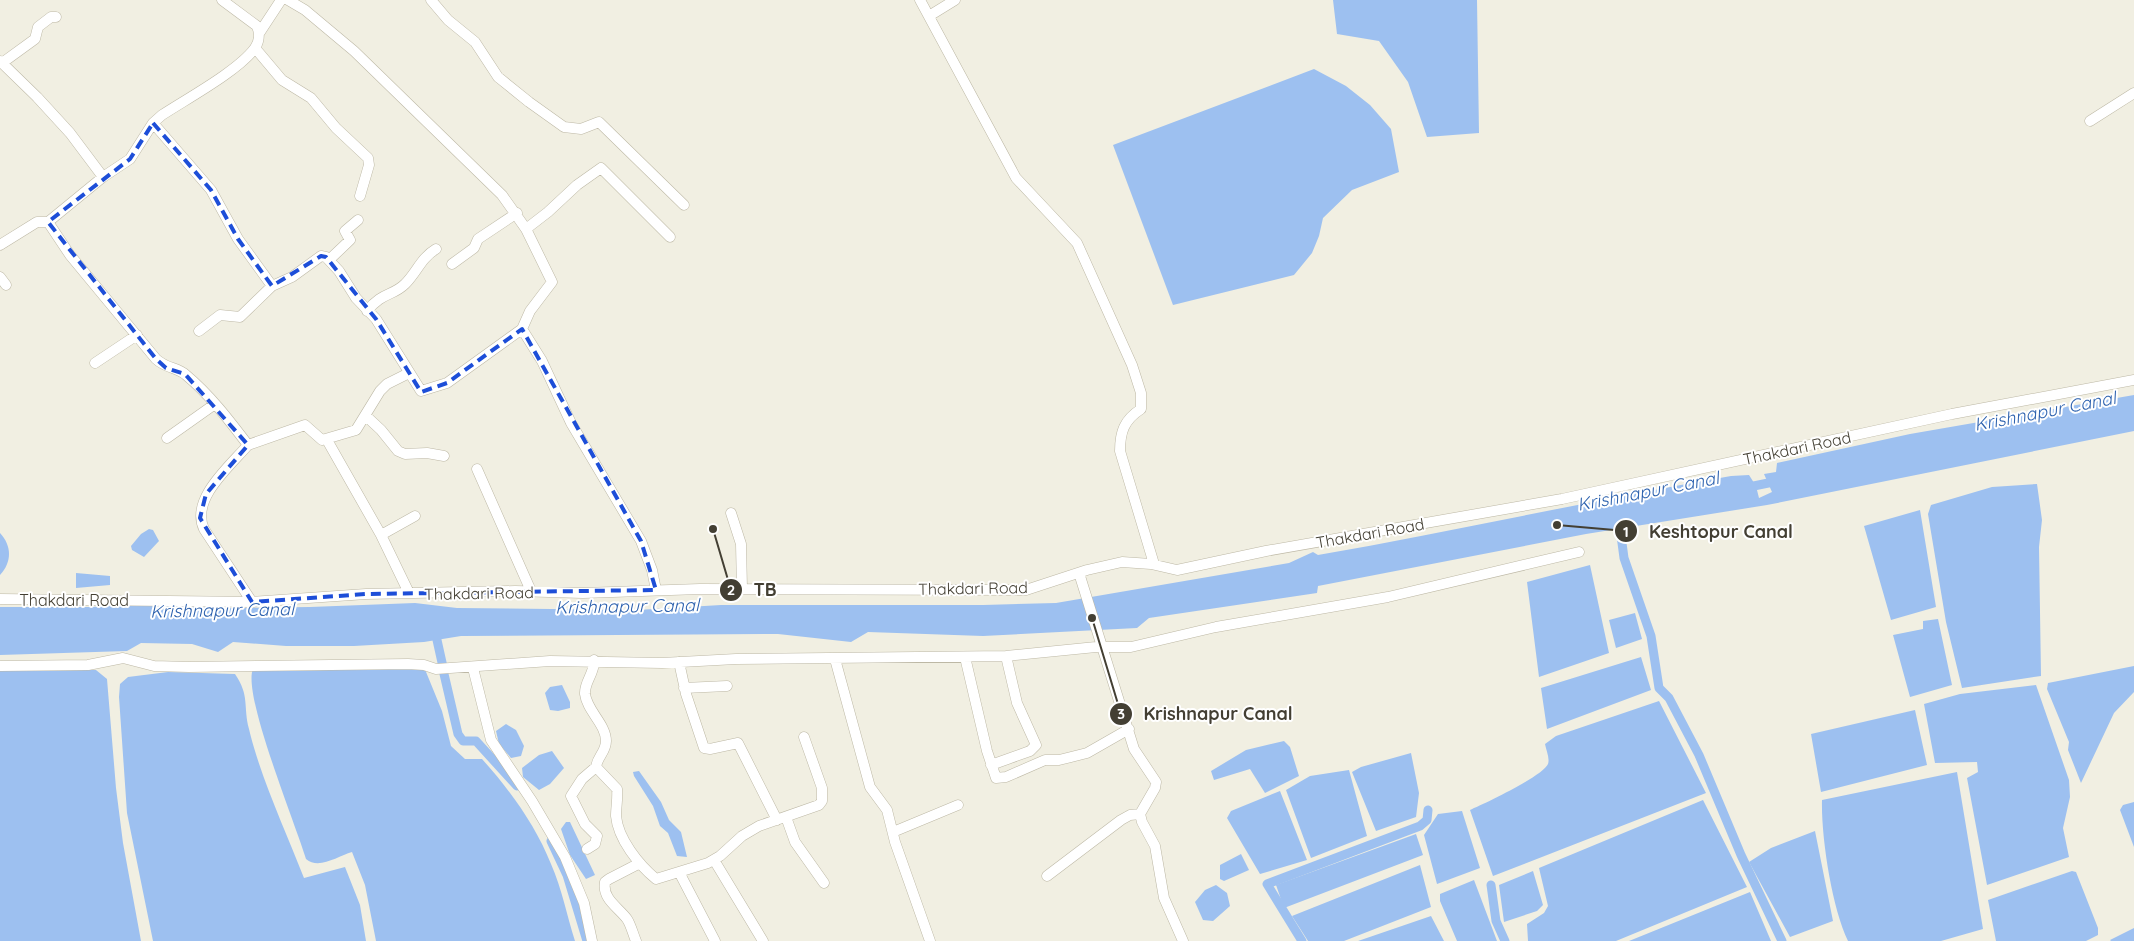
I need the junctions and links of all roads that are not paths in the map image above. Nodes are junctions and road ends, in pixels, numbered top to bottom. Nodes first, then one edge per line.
1 (222, 0) edge
2 (281, 0) edge
3 (288, 0) edge
4 (431, 0) edge
5 (920, 0) edge
6 (955, 0) edge
7 (929, 16) junction
8 (56, 17) dead end
9 (260, 32) junction
10 (254, 48) junction
11 (1, 62) edge
12 (2134, 93) edge
13 (2090, 121) dead end
14 (153, 123) junction
15 (103, 177) junction
16 (360, 196) dead end
17 (684, 205) dead end
18 (517, 213) junction
19 (358, 220) dead end
20 (48, 222) junction
21 (526, 228) junction
22 (670, 237) dead end
23 (0, 245) edge
24 (436, 249) dead end
25 (329, 260) junction
26 (452, 264) dead end
27 (272, 286) junction
28 (367, 310) junction
29 (522, 329) junction
30 (199, 331) dead end
31 (137, 335) junction
32 (95, 363) dead end
33 (409, 373) junction
34 (2134, 380) edge
35 (215, 404) junction
36 (366, 416) junction
37 (167, 438) dead end
38 (327, 440) junction
39 (248, 445) junction
40 (444, 456) dead end
41 (477, 469) dead end
42 (731, 513) dead end
43 (415, 516) dead end
44 (381, 535) junction
45 (1579, 552) dead end
46 (1154, 564) junction
47 (1079, 573) junction
48 (742, 589) junction
49 (656, 590) junction
50 (531, 591) junction
51 (409, 594) junction
52 (0, 599) edge
53 (252, 602) junction
54 (1101, 642) junction
55 (1006, 656) junction
56 (965, 657) junction
57 (835, 659) junction
58 (594, 660) junction
59 (680, 662) junction
60 (0, 666) edge
61 (473, 668) junction
62 (726, 686) dead end
63 (684, 688) junction
64 (1129, 729) junction
65 (804, 737) dead end
66 (991, 765) junction
67 (596, 767) junction
68 (958, 805) dead end
69 (1140, 814) junction
70 (782, 819) junction
71 (893, 832) junction
72 (587, 849) dead end
73 (714, 860) junction
74 (640, 863) junction
75 (679, 872) junction
76 (1047, 876) dead end
77 (824, 883) dead end
78 (592, 941) edge
79 (636, 941) edge
80 (715, 941) edge
81 (763, 941) edge
82 (930, 941) edge
83 (1182, 941) edge

1 - 9 street
2 - 9 street
3 - 18 street
4 - 17 street
5 - 7 street
6 - 7 street
7 - 46 street
8 - 11 street
9 - 10 street
10 - 14 street
10 - 16 street
11 - 15 street
12 - 13 street
14 - 15 street
14 - 27 street
15 - 20 street
18 - 21 street
18 - 26 street
19 - 25 street
20 - 23 street
20 - 31 street
21 - 22 street
21 - 29 street
24 - 28 street
25 - 27 street
25 - 28 street
27 - 30 street
28 - 33 street
29 - 33 street
29 - 49 street
31 - 32 street
31 - 35 street
33 - 36 street
34 - 46 street, Thakdari Road
35 - 37 street
35 - 39 street
36 - 38 street
36 - 40 street
38 - 39 street
38 - 44 street
39 - 53 street
41 - 50 street
42 - 48 street
43 - 44 street
44 - 51 street
45 - 54 street
46 - 47 street, Thakdari Road
47 - 48 street, Thakdari Road
47 - 54 street
48 - 49 street, Thakdari Road
49 - 50 street, Thakdari Road
50 - 51 street, Thakdari Road
51 - 53 street, Thakdari Road
52 - 53 street, Thakdari Road
54 - 55 street
54 - 64 street
55 - 56 street
55 - 66 street
56 - 57 street
56 - 66 street
57 - 59 street
57 - 71 street
58 - 59 street
58 - 61 street
58 - 67 street
59 - 63 street
60 - 61 street
61 - 78 street
62 - 63 street
63 - 70 street
64 - 66 street
64 - 69 street
65 - 70 street
67 - 72 street
67 - 74 street
68 - 71 street
69 - 76 street
69 - 83 street
70 - 73 street
70 - 77 street
71 - 82 street
73 - 75 street
73 - 81 street
74 - 75 street
74 - 79 street
75 - 80 street

